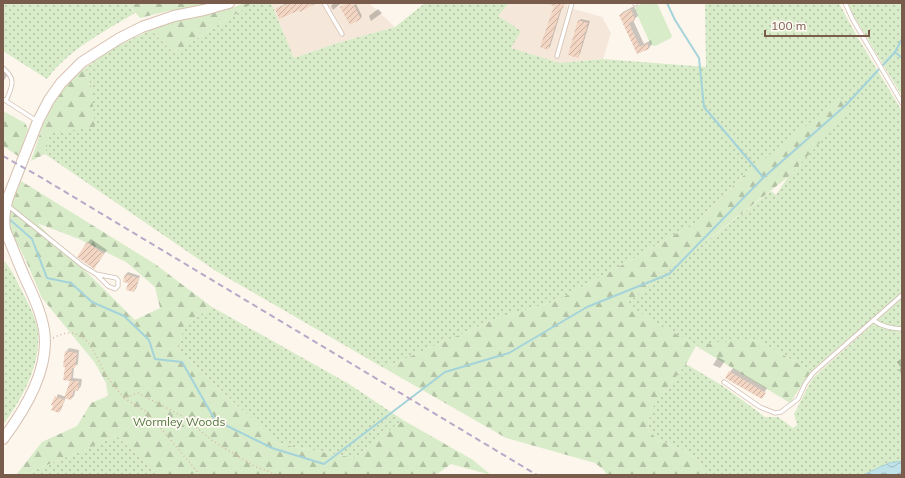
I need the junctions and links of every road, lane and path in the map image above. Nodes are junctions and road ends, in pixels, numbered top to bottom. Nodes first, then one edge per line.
1 (229, 3) edge
2 (324, 3) edge
3 (572, 3) edge
4 (845, 3) edge
5 (342, 34) dead end
6 (557, 56) dead end
7 (3, 68) edge
8 (4, 100) edge
9 (902, 103) edge
10 (38, 121) junction
11 (8, 200) junction
12 (96, 274) junction
13 (902, 295) edge
14 (873, 320) junction
15 (902, 329) edge
16 (45, 351) junction
17 (724, 382) dead end
18 (124, 398) junction
19 (3, 440) edge
20 (200, 475) edge
21 (278, 475) edge

1 - 10 street
2 - 5 lane
3 - 6 lane
4 - 9 lane
7 - 8 lane
8 - 10 lane
10 - 11 street
11 - 12 lane
11 - 16 street
12 - 12 lane
13 - 14 lane
14 - 15 lane
14 - 17 lane
16 - 18 path
16 - 19 street
18 - 20 path
18 - 21 path

